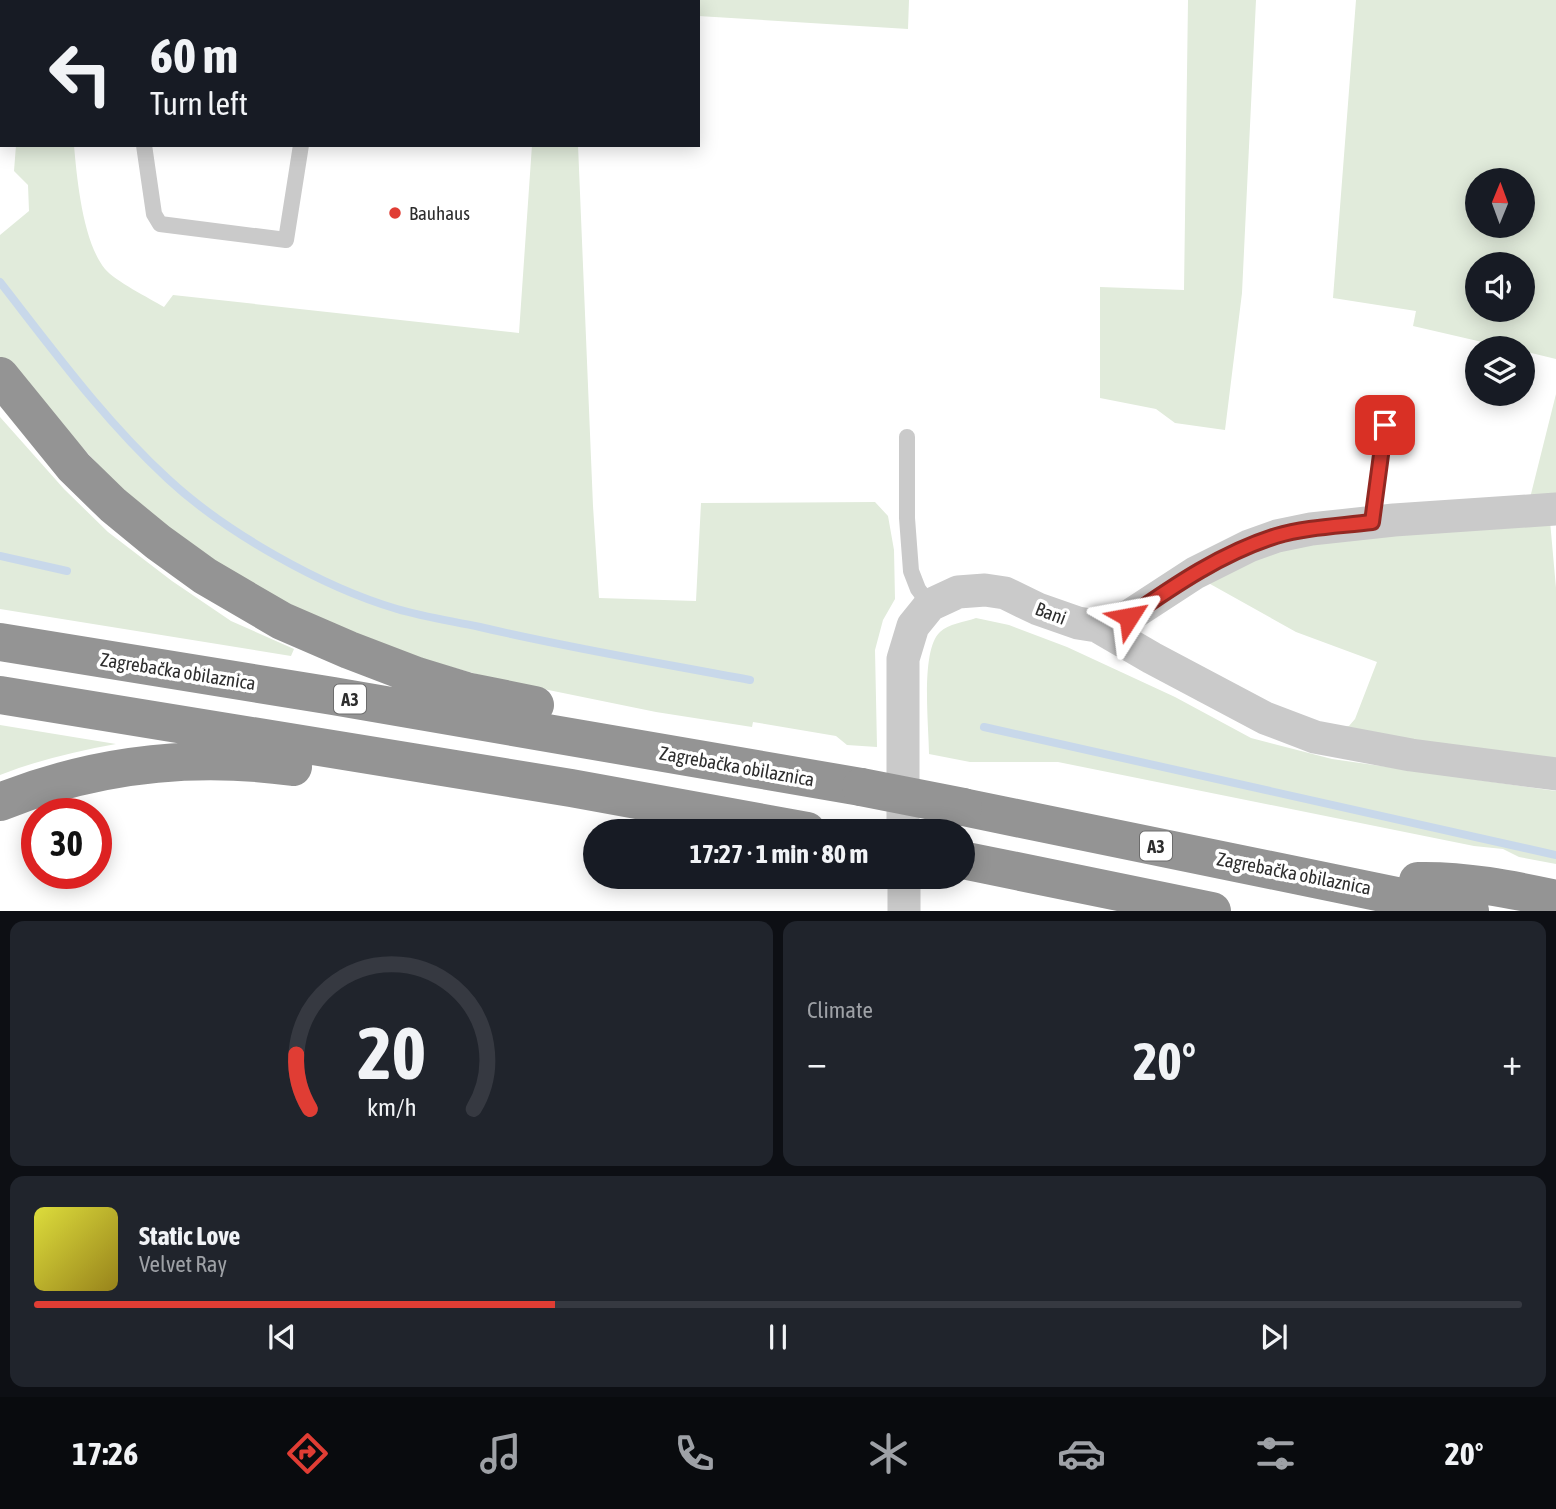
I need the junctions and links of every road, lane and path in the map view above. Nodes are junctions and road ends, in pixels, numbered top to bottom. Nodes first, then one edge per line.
1 (144, 147) edge
2 (301, 147) edge
3 (0, 376) edge
4 (1385, 425) dead end
5 (907, 437) dead end
6 (1556, 509) edge
7 (1372, 522) junction
8 (930, 605) junction
9 (1097, 626) junction
10 (0, 642) edge
11 (0, 695) edge
12 (699, 759) junction
13 (1556, 774) edge
14 (570, 788) junction
15 (0, 802) edge
16 (741, 819) edge
17 (903, 819) edge
18 (975, 863) edge
19 (1349, 884) junction
20 (904, 889) edge
21 (1556, 899) edge
22 (904, 911) edge
23 (1212, 911) edge
24 (1470, 911) edge

1 - 2 lane
3 - 12 highway
4 - 7 lane
5 - 8 lane
6 - 7 street
7 - 9 street
8 - 9 street, Bani
8 - 17 street
9 - 13 street, Bani
10 - 12 highway, Zagrebačka obilaznica / A3
11 - 14 highway
12 - 19 highway, Zagrebačka obilaznica / A3, bridge
14 - 15 highway
14 - 16 highway
18 - 23 highway
19 - 21 highway
19 - 24 highway, Zagrebačka obilaznica / A3
20 - 22 street

